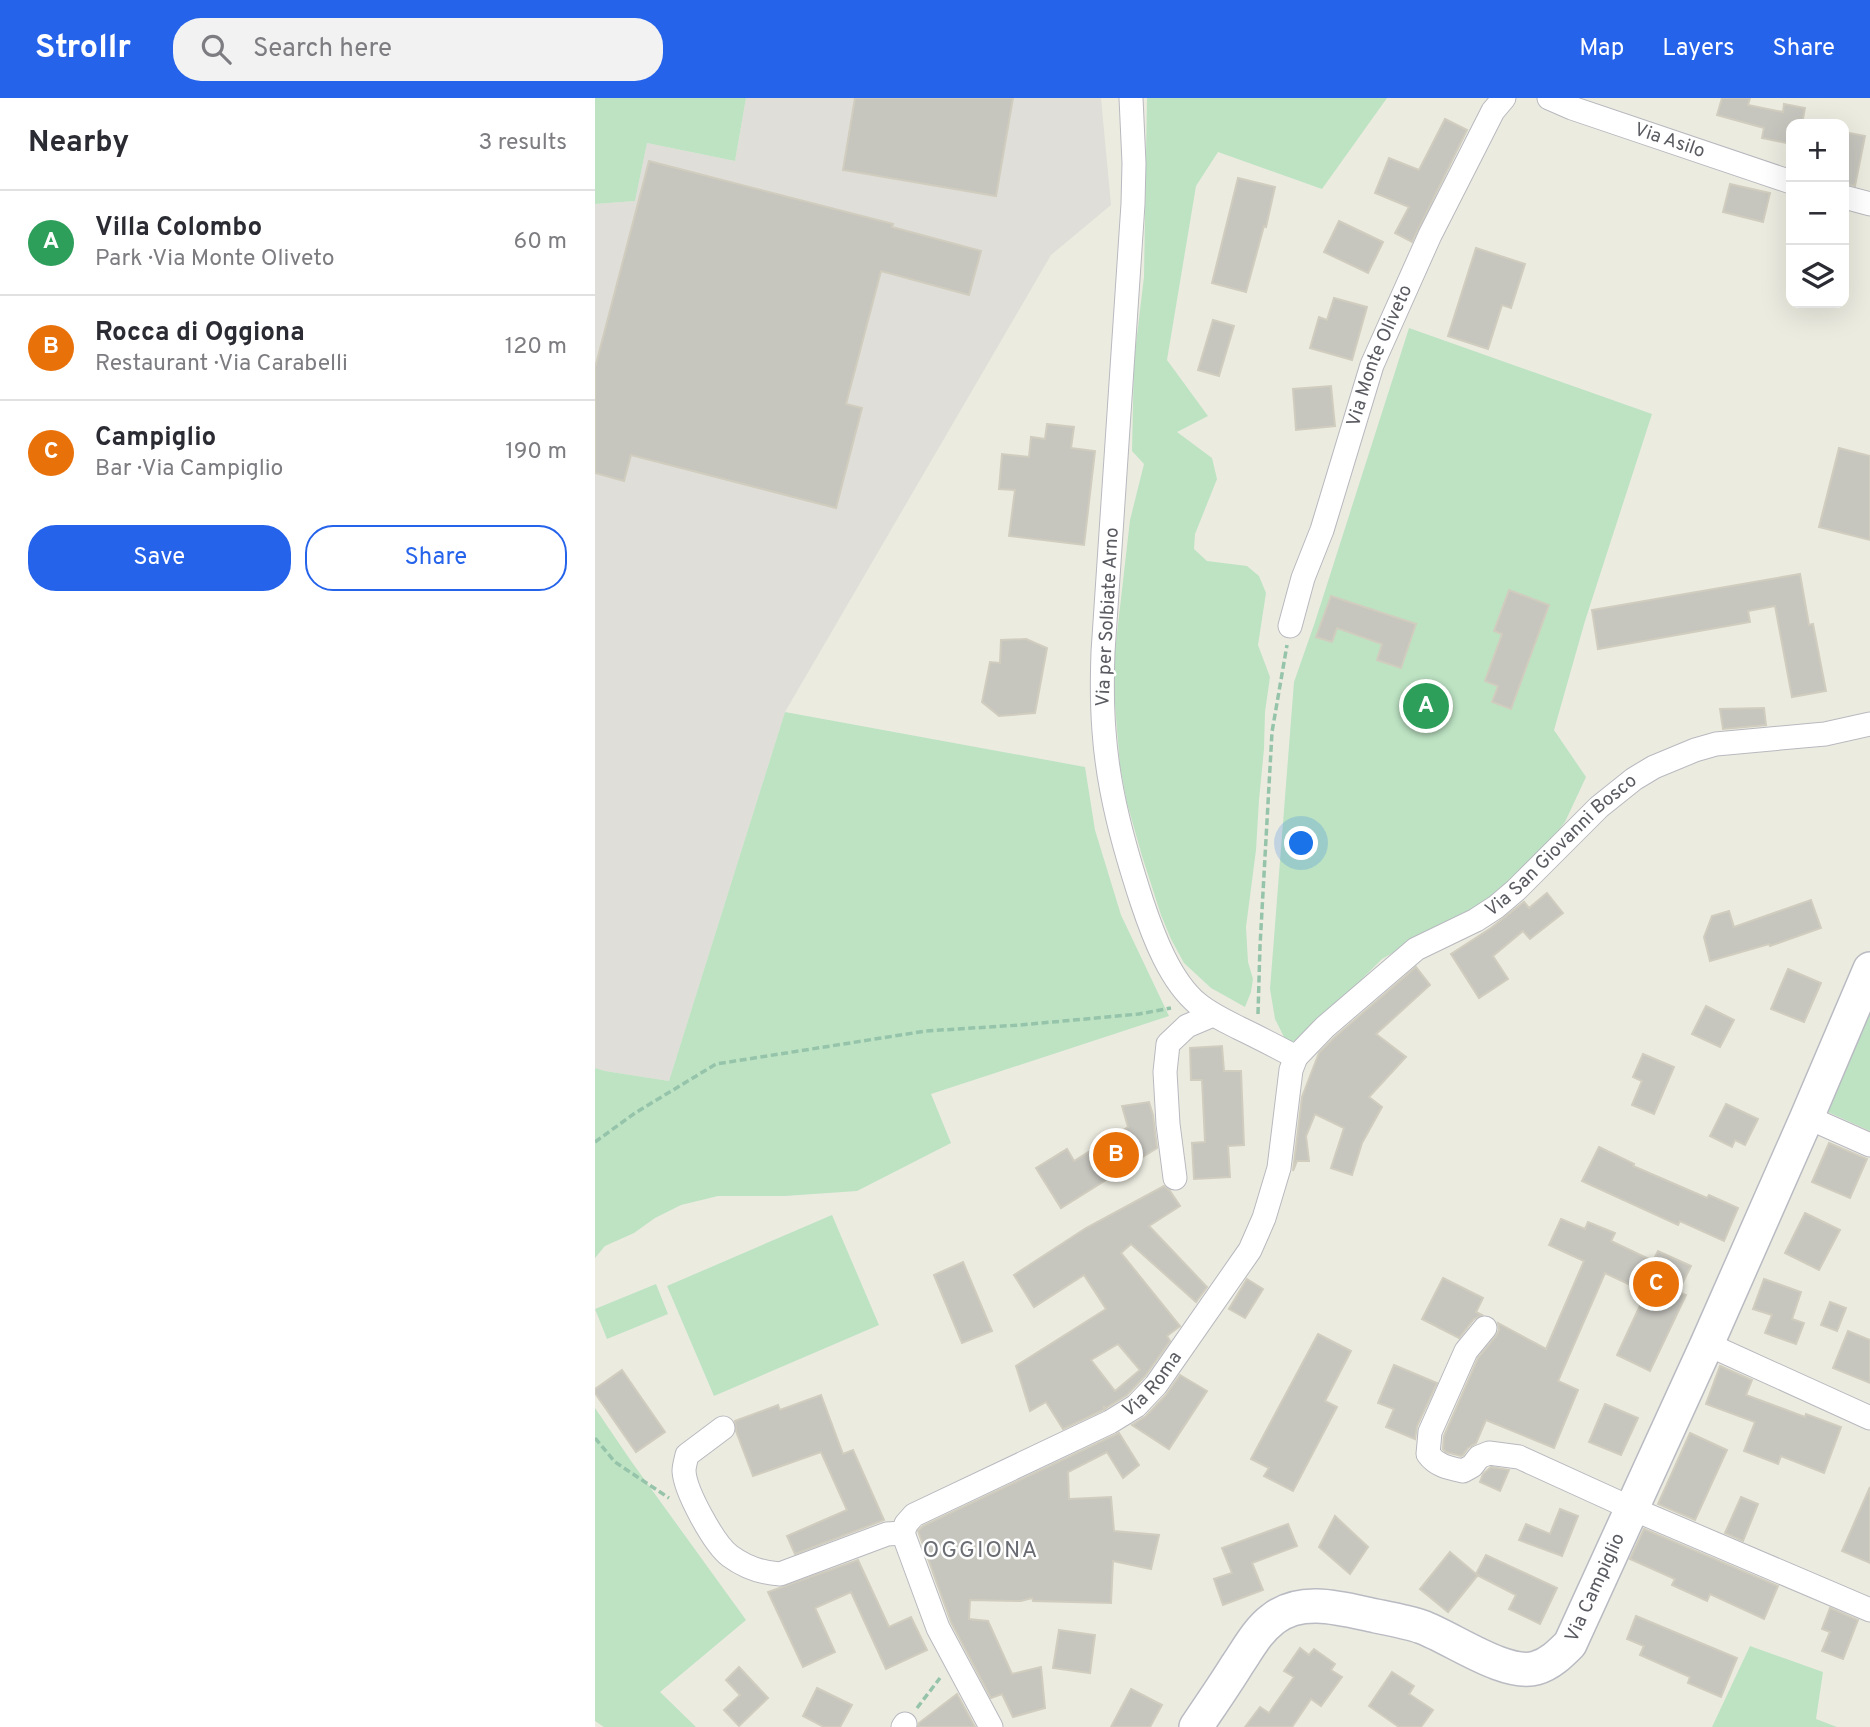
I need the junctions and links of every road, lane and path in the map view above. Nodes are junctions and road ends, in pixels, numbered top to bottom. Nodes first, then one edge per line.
1 (1131, 98) edge
2 (1504, 98) edge
3 (1549, 98) edge
4 (1786, 180) edge
5 (1849, 198) edge
6 (1870, 204) edge
7 (1290, 626) joint
8 (1870, 724) edge
9 (1870, 969) edge
10 (1205, 1009) junction
11 (1258, 1037) junction
12 (1296, 1057) junction
13 (1807, 1117) junction
14 (595, 1142) edge
15 (1870, 1145) edge
16 (1175, 1178) dead end
17 (1485, 1328) dead end
18 (1707, 1344) junction
19 (1870, 1418) edge
20 (723, 1428) dead end
21 (595, 1438) edge
22 (670, 1499) dead end
23 (1633, 1509) junction
24 (903, 1533) junction
25 (1870, 1609) edge
26 (954, 1659) junction
27 (904, 1725) edge
28 (991, 1727) edge
29 (1196, 1727) edge

1 - 10 street, Via per Solbiate Arno
2 - 7 street, Via Monte Oliveto
3 - 4 street, Via Asilo
5 - 6 street
7 - 11 path
8 - 12 street, Via San Giovanni Bosco
9 - 13 street, Via Campiglio
10 - 11 street, Via per Solbiate Arno
10 - 14 path
10 - 16 street
11 - 12 street, Via per Solbiate Arno
12 - 24 street, Via Roma
13 - 15 street
13 - 18 street, Via Campiglio
17 - 23 street
18 - 19 street
18 - 23 street, Via Campiglio
20 - 24 street
21 - 22 path
23 - 25 street
23 - 29 street, Via Campiglio
24 - 26 street
26 - 27 path
26 - 28 street

